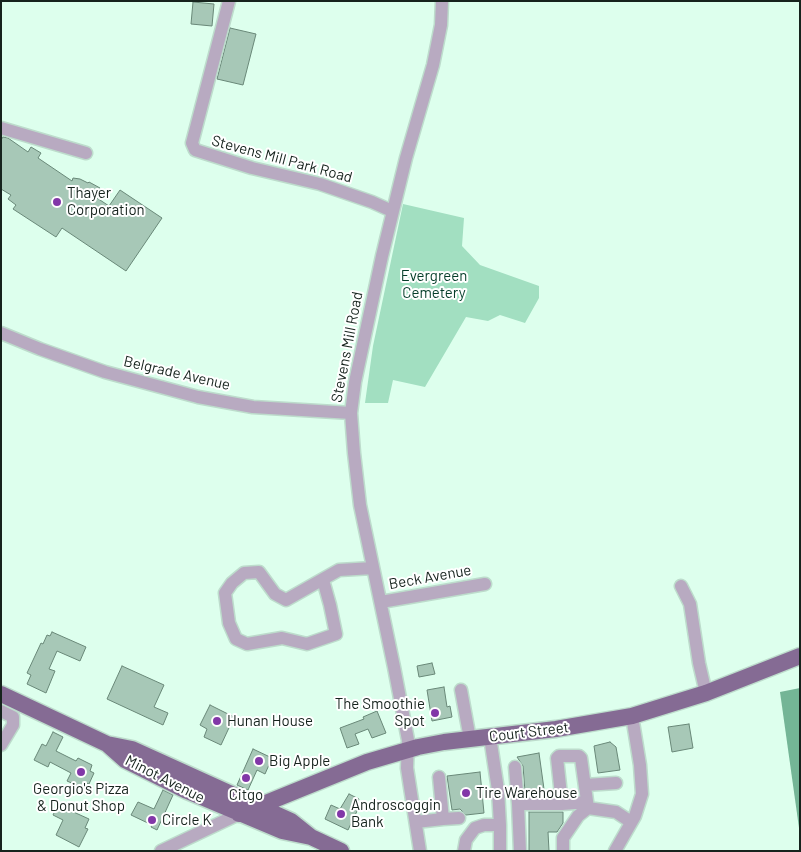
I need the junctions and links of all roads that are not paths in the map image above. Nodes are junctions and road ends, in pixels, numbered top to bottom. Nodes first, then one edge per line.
1 (229, 1) edge
2 (442, 1) edge
3 (1, 128) edge
4 (86, 153) dead end
5 (392, 211) junction
6 (1, 333) edge
7 (351, 413) junction
8 (373, 568) junction
9 (323, 580) junction
10 (486, 584) dead end
11 (682, 586) dead end
12 (381, 602) junction
13 (800, 656) edge
14 (461, 690) dead end
15 (706, 693) junction
16 (1, 694) edge
17 (1, 711) edge
18 (632, 716) junction
19 (490, 737) junction
20 (470, 739) junction
21 (107, 744) junction
22 (1, 745) edge
23 (407, 750) junction
24 (515, 767) dead end
25 (439, 777) dead end
26 (616, 782) dead end
27 (585, 785) junction
28 (518, 804) junction
29 (562, 804) junction
30 (588, 805) junction
31 (259, 806) junction
32 (239, 814) junction
33 (459, 818) dead end
34 (443, 819) junction
35 (416, 822) junction
36 (631, 822) junction
37 (500, 825) junction
38 (311, 837) junction
39 (177, 847) edge
40 (161, 851) edge
41 (341, 851) edge
42 (420, 851) edge
43 (464, 851) edge
44 (500, 851) edge
45 (520, 851) edge
46 (563, 851) edge
47 (615, 851) edge

1 - 5 street, Stevens Mill Park Road
2 - 5 street, Stevens Mill Road
3 - 4 street
5 - 7 street, Stevens Mill Road
6 - 7 street, Belgrade Avenue
7 - 8 street, Stevens Mill Road
8 - 9 street
8 - 12 street, Stevens Mill Road
9 - 9 street
10 - 12 street, Beck Avenue
11 - 15 street
12 - 23 street, Stevens Mill Road
13 - 15 main road, Court Street
14 - 20 street
15 - 18 main road, Court Street
16 - 21 main road, Minot Avenue
17 - 22 street
18 - 19 main road, Court Street
18 - 36 street
19 - 20 main road, Court Street
19 - 37 street
20 - 23 main road, Court Street
21 - 31 main road, Minot Avenue
21 - 32 main road, Minot Avenue
23 - 31 main road, Court Street
23 - 35 street, Stevens Mill Road
24 - 28 street
25 - 34 street
26 - 27 street
27 - 29 street
27 - 30 street
28 - 29 street
28 - 45 street
29 - 30 street
30 - 36 street
30 - 46 street
31 - 32 main road, Court Street
31 - 38 main road, Minot Avenue
32 - 38 main road, Minot Avenue
32 - 39 street
33 - 34 street
34 - 35 street
35 - 42 street, Stevens Mill Road
36 - 47 street
37 - 43 street
37 - 44 street
38 - 41 main road, Minot Avenue
39 - 40 street

